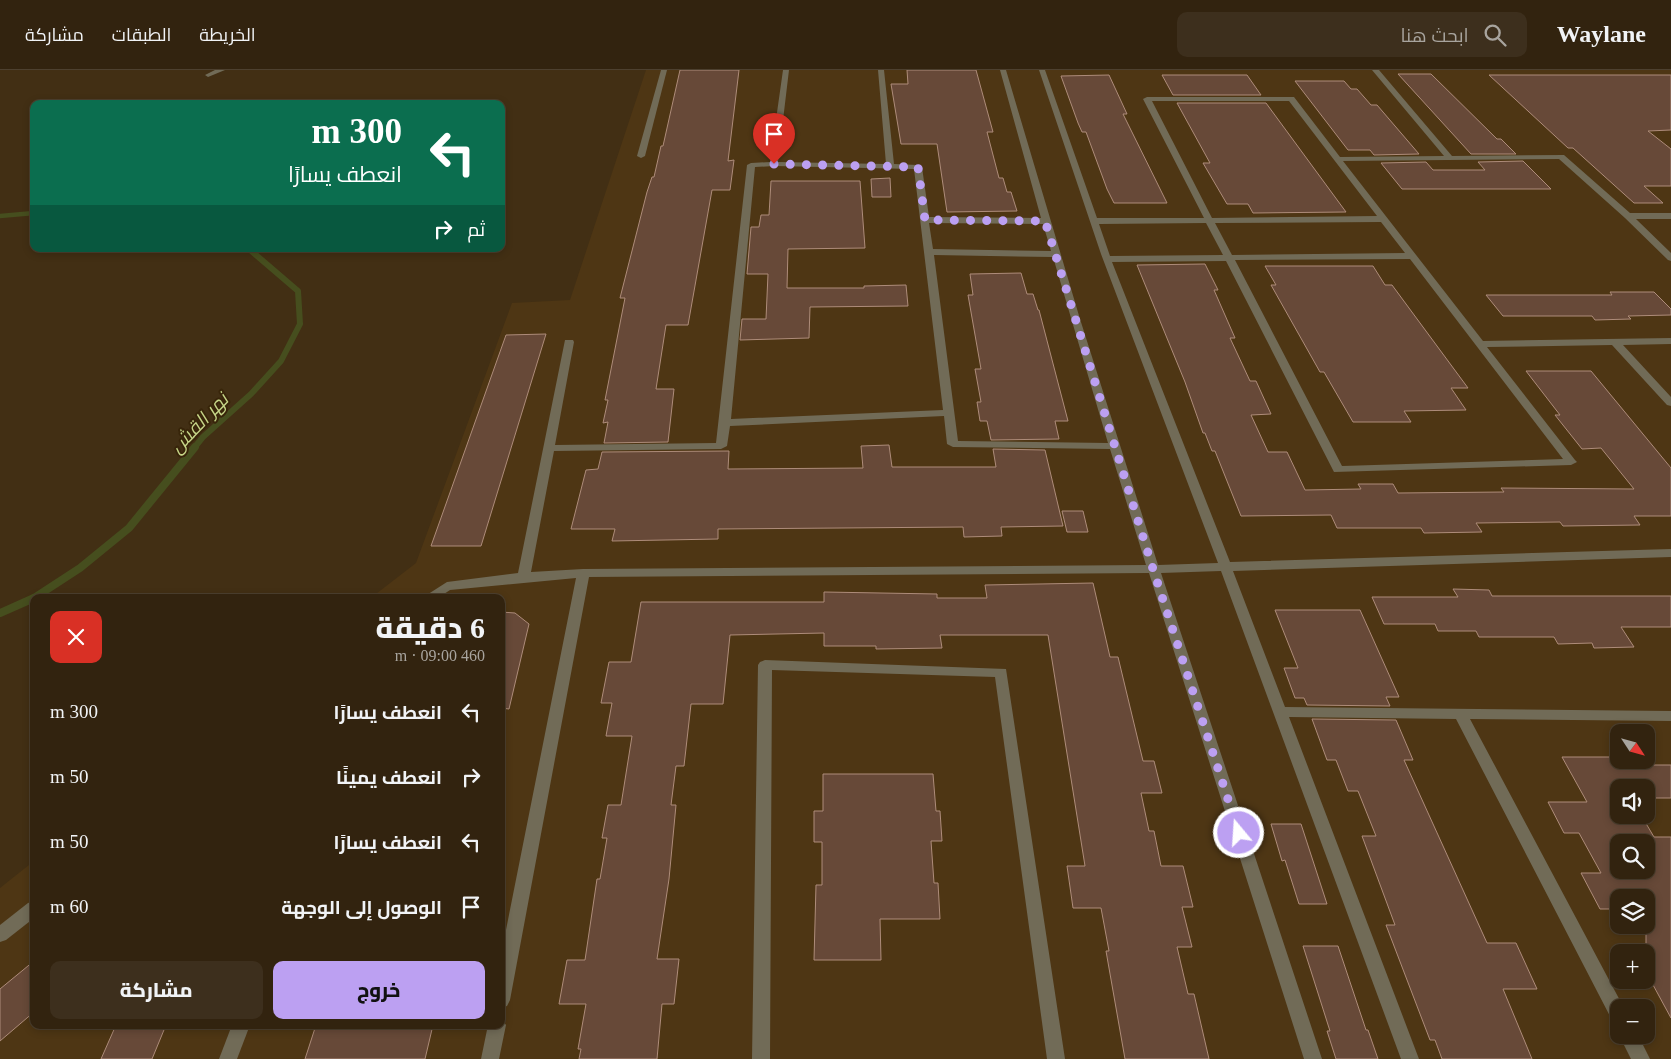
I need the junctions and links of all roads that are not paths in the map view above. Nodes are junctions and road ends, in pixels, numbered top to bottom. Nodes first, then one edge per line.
1 (222, 70) edge
2 (664, 70) edge
3 (786, 70) edge
4 (881, 70) edge
5 (1003, 70) edge
6 (1042, 70) edge
7 (1374, 70) edge
8 (208, 75) dead end
9 (641, 156) dead end
10 (1450, 158) junction
11 (1337, 159) junction
12 (774, 164) junction
13 (890, 166) junction
14 (1628, 216) junction
15 (1671, 216) edge
16 (1209, 219) junction
17 (1384, 219) junction
18 (925, 220) junction
19 (1045, 221) junction
20 (1094, 221) junction
21 (1659, 246) junction
22 (1671, 246) edge
23 (929, 252) junction
24 (1056, 254) junction
25 (1412, 256) junction
26 (1229, 257) junction
27 (1106, 258) junction
28 (1671, 258) edge
29 (1671, 341) edge
30 (568, 342) dead end
31 (1615, 342) junction
32 (1480, 344) junction
33 (1671, 403) edge
34 (949, 413) junction
35 (726, 423) junction
36 (1115, 446) junction
37 (548, 448) junction
38 (1671, 553) edge
39 (1225, 566) junction
40 (1153, 569) junction
41 (583, 573) junction
42 (524, 577) junction
43 (434, 594) edge
44 (1280, 712) junction
45 (1460, 714) junction
46 (1671, 716) edge
47 (30, 911) edge
48 (0, 934) edge
49 (505, 979) edge
50 (1610, 999) edge
51 (239, 1029) edge
52 (495, 1029) edge
53 (1633, 1044) edge
54 (228, 1059) edge
55 (490, 1059) edge
56 (762, 1059) edge
57 (1056, 1059) edge
58 (1313, 1059) edge
59 (1410, 1059) edge
60 (1641, 1059) edge

1 - 8 street
2 - 9 street
3 - 12 street
4 - 13 street
5 - 19 street
6 - 20 street
7 - 10 street
10 - 11 street
10 - 14 street
11 - 16 street
11 - 17 street
12 - 13 street
12 - 35 street
13 - 18 street
14 - 15 street
14 - 21 street
16 - 17 street
16 - 20 street
16 - 26 street
17 - 25 street
18 - 19 street
18 - 23 street
19 - 24 street
20 - 27 street
21 - 22 street
21 - 28 street
23 - 24 street
23 - 34 street
24 - 36 street
25 - 26 street
25 - 32 street
26 - 27 street
26 - 32 street
27 - 39 street
29 - 31 street
30 - 37 street
31 - 32 street
31 - 33 street
34 - 35 street
34 - 36 street
35 - 37 street
36 - 40 street
37 - 42 street
38 - 39 street
39 - 40 street
39 - 44 street
40 - 41 street
40 - 58 street
41 - 42 street
41 - 49 street
42 - 43 street
44 - 45 street
44 - 59 street
45 - 46 street
45 - 50 street
47 - 48 street
51 - 54 street
52 - 55 street
53 - 60 street
56 - 57 street

